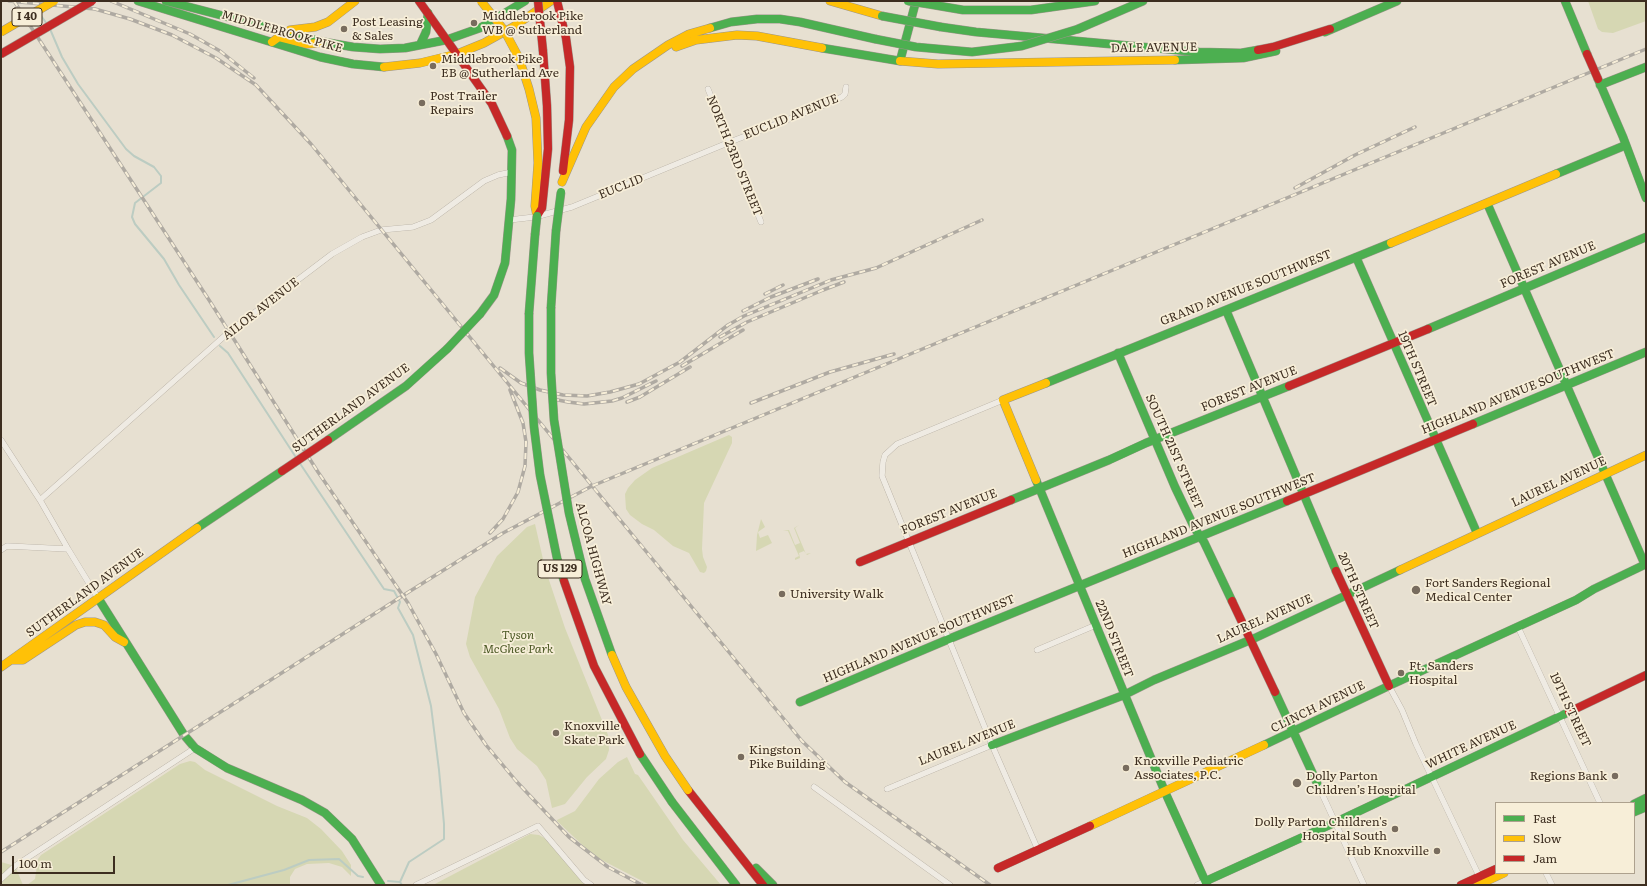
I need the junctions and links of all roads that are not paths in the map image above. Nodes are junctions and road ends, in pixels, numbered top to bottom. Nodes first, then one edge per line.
1 (54, 1) edge
2 (58, 1) edge
3 (92, 1) edge
4 (138, 1) edge
5 (166, 1) edge
6 (355, 1) edge
7 (419, 1) edge
8 (481, 1) edge
9 (525, 1) edge
10 (538, 1) edge
11 (551, 1) edge
12 (557, 1) edge
13 (830, 1) edge
14 (908, 1) edge
15 (916, 1) edge
16 (1096, 1) edge
17 (1143, 1) edge
18 (1397, 1) edge
19 (1565, 1) edge
20 (196, 8) junction
21 (428, 13) junction
22 (32, 14) junction
23 (193, 18) junction
24 (1330, 29) junction
25 (282, 30) junction
26 (1, 32) edge
27 (446, 40) junction
28 (272, 42) junction
29 (324, 42) junction
30 (420, 45) junction
31 (1, 54) edge
32 (457, 54) junction
33 (650, 57) junction
34 (900, 61) junction
35 (1646, 67) edge
36 (1599, 82) junction
37 (846, 87) dead end
38 (708, 89) dead end
39 (730, 142) junction
40 (1626, 146) junction
41 (512, 172) junction
42 (562, 182) junction
43 (1645, 193) edge
44 (540, 196) junction
45 (1487, 203) junction
46 (509, 220) junction
47 (761, 222) dead end
48 (1646, 237) edge
49 (1356, 257) junction
50 (1523, 288) junction
51 (1226, 310) junction
52 (1394, 344) junction
53 (1646, 352) edge
54 (1118, 353) junction
55 (1565, 385) junction
56 (1263, 396) junction
57 (1003, 400) junction
58 (1, 440) edge
59 (1154, 440) junction
60 (1435, 440) junction
61 (1646, 455) edge
62 (1604, 474) junction
63 (1039, 488) junction
64 (1303, 494) junction
65 (40, 500) junction
66 (1477, 533) junction
67 (1200, 537) junction
68 (908, 542) junction
69 (68, 549) junction
70 (1, 550) edge
71 (860, 562) dead end
72 (1645, 565) edge
73 (1079, 587) junction
74 (1347, 596) junction
75 (98, 598) junction
76 (1096, 625) junction
77 (1518, 627) junction
78 (949, 639) junction
79 (1249, 641) junction
80 (125, 643) junction
81 (1037, 650) dead end
82 (12, 660) junction
83 (1, 667) edge
84 (1646, 675) edge
85 (1389, 686) junction
86 (1124, 695) junction
87 (800, 702) dead end
88 (1560, 716) junction
89 (1292, 733) junction
90 (992, 745) junction
91 (195, 748) junction
92 (1432, 777) junction
93 (1317, 783) joint
94 (814, 787) dead end
95 (888, 789) dead end
96 (1165, 792) junction
97 (1646, 798) edge
98 (1600, 802) edge
99 (1635, 804) edge
100 (1646, 807) edge
101 (1635, 812) edge
102 (1336, 822) junction
103 (737, 850) junction
104 (1038, 850) junction
105 (998, 868) dead end
106 (1495, 870) edge
107 (1501, 874) edge
108 (1546, 874) edge
109 (1, 879) edge
110 (1480, 882) edge
111 (1206, 883) edge
112 (381, 885) edge
113 (416, 885) edge
114 (591, 885) edge
115 (736, 885) edge
116 (763, 885) edge
117 (773, 885) edge
118 (950, 885) edge
119 (1197, 885) edge
120 (1364, 885) edge
121 (1461, 885) edge
122 (1552, 885) edge

1 - 22 main road, I 40, bridge
2 - 22 main road, bridge
3 - 31 main road, bridge
4 - 23 main road, MIDDLEBROOK PIKE
5 - 20 main road, MIDDLEBROOK PIKE
6 - 25 main road
7 - 21 main road, SUTHERLAND AVENUE
8 - 44 main road, bridge
9 - 27 main road, MIDDLEBROOK PIKE
10 - 44 main road, bridge
11 - 32 main road, MIDDLEBROOK PIKE
12 - 42 main road, ALCOA HIGHWAY
13 - 24 main road, bridge
14 - 16 main road, bridge
15 - 34 main road
17 - 33 main road, bridge
18 - 24 main road, DALE AVENUE
19 - 36 main road, bridge
20 - 23 main road
20 - 25 main road, MIDDLEBROOK PIKE
21 - 27 main road, SUTHERLAND AVENUE
21 - 30 main road
22 - 26 main road, I 40, bridge
23 - 28 main road, MIDDLEBROOK PIKE
24 - 34 main road, DALE AVENUE
25 - 29 main road, MIDDLEBROOK PIKE
27 - 30 main road, MIDDLEBROOK PIKE
27 - 32 main road, SUTHERLAND AVENUE
28 - 29 main road
28 - 32 main road, MIDDLEBROOK PIKE
29 - 30 main road, MIDDLEBROOK PIKE
32 - 41 main road, SUTHERLAND AVENUE
33 - 34 main road, DALE AVENUE
33 - 42 main road
35 - 36 main road
36 - 40 main road
37 - 39 street, EUCLID AVENUE
38 - 39 street, NORTH 23RD STREET
39 - 46 street, EUCLID
39 - 47 street, NORTH 23RD STREET
40 - 43 main road
40 - 45 main road, GRAND AVENUE SOUTHWEST
41 - 46 main road, SUTHERLAND AVENUE
41 - 65 street, AILOR AVENUE
42 - 103 main road, ALCOA HIGHWAY / US 129, bridge
44 - 115 main road, US 129, bridge
45 - 49 main road, GRAND AVENUE SOUTHWEST
45 - 50 main road
46 - 75 main road, SUTHERLAND AVENUE, bridge
48 - 50 main road, FOREST AVENUE
49 - 51 main road, GRAND AVENUE SOUTHWEST
49 - 52 main road, 19TH STREET
50 - 52 main road, FOREST AVENUE
50 - 55 main road
51 - 54 main road, GRAND AVENUE SOUTHWEST
51 - 56 main road, 20TH STREET
52 - 56 main road, FOREST AVENUE
52 - 60 main road, 19TH STREET
53 - 55 main road, HIGHLAND AVENUE SOUTHWEST
54 - 57 main road, GRAND AVENUE SOUTHWEST
54 - 59 main road, SOUTH 21ST STREET
55 - 60 main road, HIGHLAND AVENUE SOUTHWEST
55 - 62 main road
56 - 59 main road, FOREST AVENUE
56 - 64 main road, 20TH STREET
57 - 63 main road, 22ND STREET
57 - 68 street, GRAND AVENUE SOUTHWEST
58 - 65 street
59 - 63 main road, FOREST AVENUE
59 - 67 main road, SOUTH 21ST STREET
60 - 64 main road, HIGHLAND AVENUE SOUTHWEST
60 - 66 main road, 19TH STREET
61 - 62 main road, LAUREL AVENUE
62 - 66 main road, LAUREL AVENUE
62 - 72 main road
63 - 68 main road, FOREST AVENUE
63 - 73 main road, 22ND STREET
64 - 67 main road, HIGHLAND AVENUE SOUTHWEST
64 - 74 main road, 20TH STREET
65 - 69 street
66 - 74 main road, LAUREL AVENUE
67 - 73 main road, HIGHLAND AVENUE SOUTHWEST
67 - 79 main road, SOUTH 21ST STREET
68 - 71 main road, FOREST AVENUE
68 - 78 street
69 - 70 street
69 - 75 street
72 - 77 main road, CLINCH AVENUE
73 - 76 main road, 22ND STREET
73 - 78 main road, HIGHLAND AVENUE SOUTHWEST
74 - 79 main road, LAUREL AVENUE
74 - 85 main road, 20TH STREET
75 - 80 main road
75 - 82 main road, SUTHERLAND AVENUE
76 - 81 street
76 - 86 main road, 22ND STREET
77 - 85 main road, CLINCH AVENUE
77 - 88 street, 19TH STREET
78 - 87 main road, HIGHLAND AVENUE SOUTHWEST
78 - 90 street
79 - 86 main road, LAUREL AVENUE
79 - 89 main road, SOUTH 21ST STREET
80 - 82 main road
80 - 91 main road
82 - 83 main road, SUTHERLAND AVENUE
84 - 88 main road, WHITE AVENUE
85 - 89 main road, CLINCH AVENUE
85 - 92 street, 20TH STREET
86 - 90 main road, LAUREL AVENUE
86 - 96 main road, 22ND STREET
88 - 92 main road, WHITE AVENUE
88 - 98 street, 19TH STREET
89 - 93 main road, SOUTH 21ST STREET
89 - 96 main road, CLINCH AVENUE
90 - 95 street, LAUREL AVENUE
90 - 104 street
91 - 109 street
91 - 112 main road
92 - 102 main road, WHITE AVENUE
92 - 110 street, 20TH STREET
93 - 102 street, SOUTH 21ST STREET
94 - 118 street
96 - 104 main road, CLINCH AVENUE
96 - 111 main road, 22ND STREET
97 - 99 main road
100 - 101 main road
102 - 111 main road, WHITE AVENUE
102 - 120 street, SOUTH 21ST STREET
103 - 116 main road, ALCOA HIGHWAY / US 129
103 - 117 main road
104 - 105 main road, CLINCH AVENUE
106 - 110 main road
107 - 110 main road
108 - 122 street
110 - 121 main road
111 - 119 street, WHITE AVENUE
113 - 114 street

